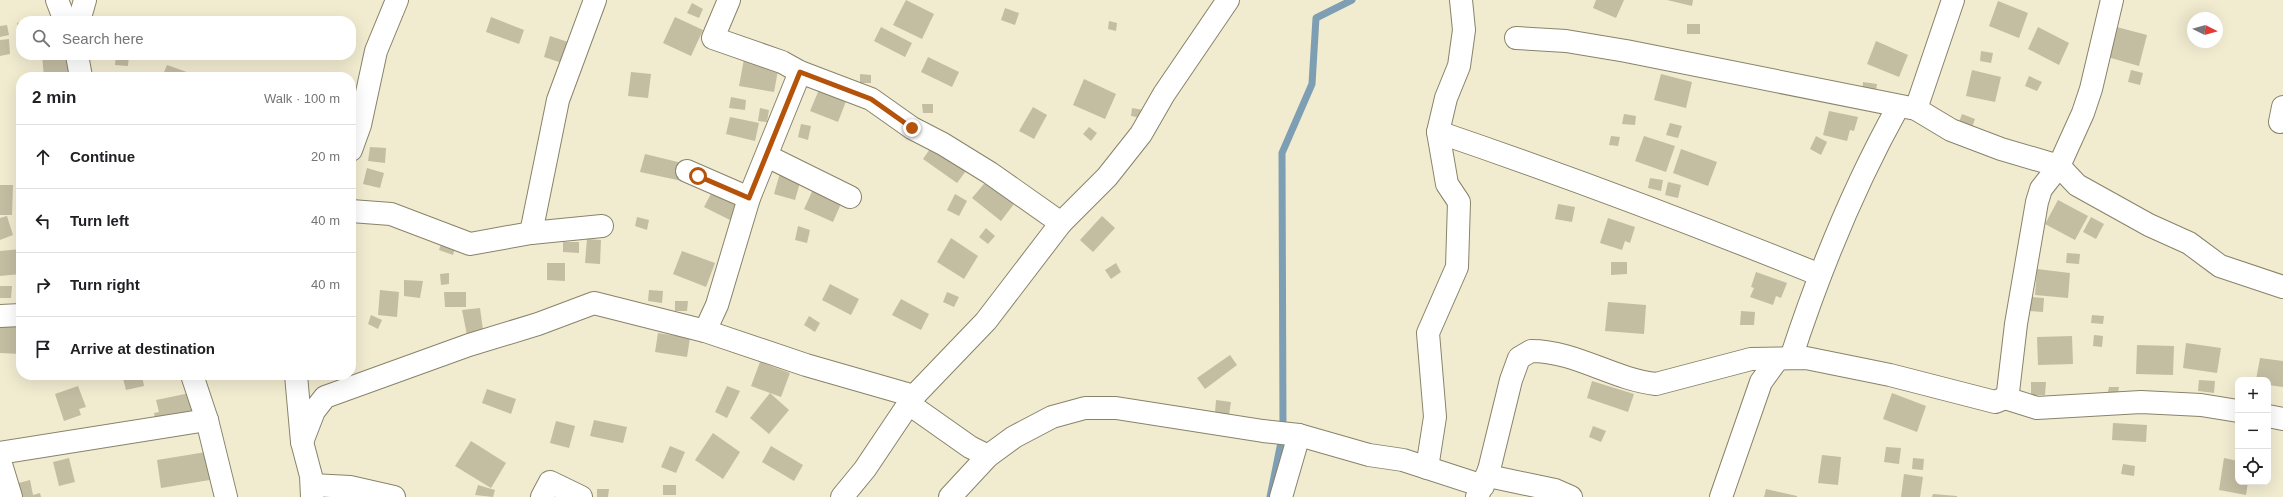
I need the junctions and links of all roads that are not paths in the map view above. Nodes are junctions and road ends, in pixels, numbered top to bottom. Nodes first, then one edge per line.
1 (57, 0) edge
2 (85, 0) edge
3 (397, 0) edge
4 (595, 0) edge
5 (729, 0) edge
6 (1228, 0) edge
7 (1461, 0) edge
8 (1953, 0) edge
9 (2112, 0) edge
10 (63, 16) edge
11 (81, 16) edge
12 (1516, 38) dead end
13 (79, 60) edge
14 (80, 72) edge
15 (800, 72) junction
16 (1907, 108) junction
17 (1438, 132) junction
18 (356, 136) edge
19 (767, 156) junction
20 (2059, 166) junction
21 (687, 171) dead end
22 (850, 197) dead end
23 (749, 198) junction
24 (356, 211) edge
25 (1061, 223) junction
26 (602, 226) dead end
27 (531, 233) junction
28 (1820, 275) junction
29 (2283, 287) edge
30 (16, 315) edge
31 (0, 316) edge
32 (705, 331) junction
33 (1784, 359) junction
34 (194, 380) edge
35 (296, 380) edge
36 (2005, 398) junction
37 (912, 400) junction
38 (2235, 411) edge
39 (2271, 417) edge
40 (2283, 419) edge
41 (207, 420) junction
42 (1300, 434) junction
43 (302, 442) junction
44 (0, 453) edge
45 (988, 456) junction
46 (0, 461) edge
47 (1427, 468) junction
48 (1483, 484) edge
49 (312, 491) edge
50 (10, 497) edge
51 (226, 497) edge
52 (391, 497) edge
53 (542, 497) edge
54 (581, 497) edge
55 (842, 497) edge
56 (950, 497) edge
57 (1281, 497) edge
58 (1570, 497) edge
59 (1721, 497) edge

1 - 10 street
2 - 11 street
3 - 18 street
4 - 27 street
5 - 15 street
6 - 25 street
7 - 17 street
8 - 16 street
9 - 20 street
12 - 16 street
13 - 14 street
15 - 19 street
15 - 25 street
16 - 20 street
16 - 28 street
17 - 28 street
17 - 47 street
19 - 22 street
19 - 23 street
20 - 29 street
20 - 36 street
21 - 23 street
23 - 32 street
24 - 27 street
25 - 37 street
26 - 27 street
28 - 33 street
30 - 31 street
32 - 37 street
32 - 43 street
33 - 36 street
33 - 48 street
33 - 59 street
34 - 41 street
35 - 43 street
36 - 38 street
37 - 45 street
37 - 55 street
39 - 40 street
41 - 44 street
41 - 51 street
42 - 45 street
42 - 47 street
42 - 57 street
43 - 49 street
45 - 56 street
46 - 50 street
47 - 48 street
48 - 58 street
49 - 52 street
53 - 54 street

